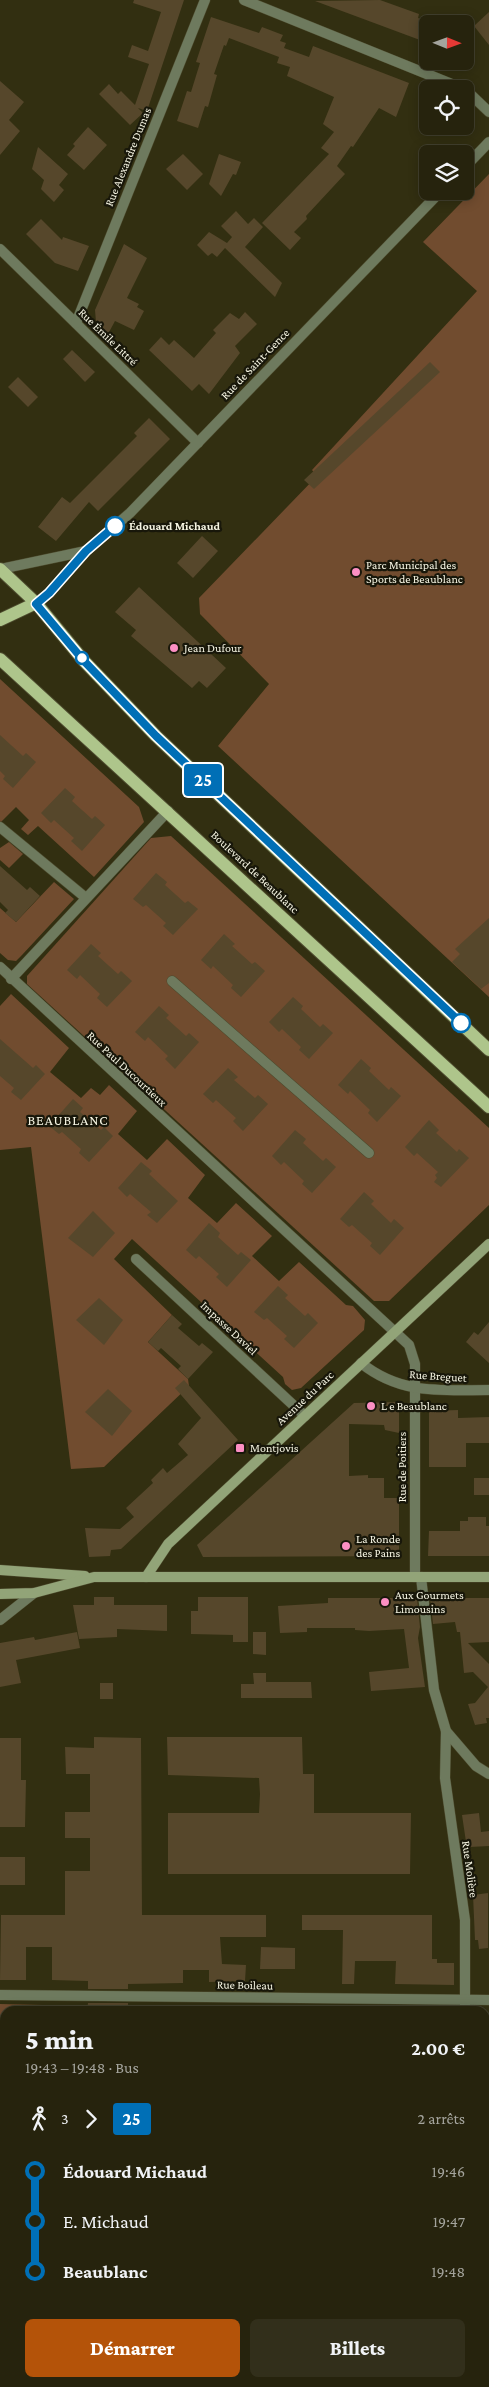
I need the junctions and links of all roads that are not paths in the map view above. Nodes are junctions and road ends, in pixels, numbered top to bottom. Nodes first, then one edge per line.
1 (205, 0) edge
2 (244, 0) edge
3 (442, 80) edge
4 (474, 98) edge
5 (489, 112) edge
6 (489, 142) edge
7 (474, 157) edge
8 (432, 200) edge
9 (0, 249) edge
10 (76, 323) junction
11 (198, 443) junction
12 (86, 551) junction
13 (0, 569) edge
14 (36, 604) junction
15 (0, 620) edge
16 (0, 659) edge
17 (168, 810) junction
18 (0, 827) edge
19 (86, 898) junction
20 (0, 967) edge
21 (11, 979) junction
22 (172, 981) dead end
23 (489, 1050) edge
24 (489, 1106) edge
25 (368, 1154) dead end
26 (489, 1244) edge
27 (136, 1259) dead end
28 (396, 1332) junction
29 (361, 1363) junction
30 (414, 1389) junction
31 (489, 1390) edge
32 (305, 1416) junction
33 (0, 1570) edge
34 (94, 1577) junction
35 (146, 1577) junction
36 (418, 1577) junction
37 (489, 1577) edge
38 (34, 1593) junction
39 (0, 1594) edge
40 (0, 1620) edge
41 (446, 1731) junction
42 (489, 1774) edge
43 (0, 1995) edge
44 (466, 2000) junction
45 (489, 2000) edge
46 (466, 2006) edge

1 - 10 street, Rue Alexandre Dumas
2 - 3 street
4 - 5 street
6 - 7 street
8 - 11 street, Rue de Saint-Gence
9 - 10 street, Rue Émile Littré
10 - 11 street, Rue Émile Littré
11 - 12 street, Rue de Saint-Gence
12 - 13 street, Rue de Saint-Gence
12 - 14 street, Rue de Saint-Gence
13 - 14 main road
14 - 15 main road, Rue de Saint-Gence
14 - 23 main road
16 - 17 main road, Boulevard de Beaublanc
17 - 19 street
17 - 24 main road, Boulevard de Beaublanc
18 - 19 street
19 - 21 street
20 - 21 street, Rue Paul Ducourtieux
21 - 28 street, Rue Paul Ducourtieux
22 - 25 street
26 - 28 main road, Avenue du Parc
27 - 32 street, Impasse Daviel
28 - 29 main road, Avenue du Parc
28 - 30 street, Rue de Poitiers
29 - 30 street, Rue Breguet
29 - 32 main road, Avenue du Parc
30 - 31 street, Rue Breguet
30 - 36 street, Rue de Poitiers
32 - 35 main road, Avenue du Parc
33 - 34 main road
34 - 35 main road
34 - 38 main road
35 - 36 main road
36 - 37 main road
36 - 41 street, Rue de Poitiers
38 - 39 main road
38 - 40 street
41 - 42 street
41 - 44 street, Rue Molière
43 - 44 street, Rue Boileau
44 - 45 street, Rue Boileau
44 - 46 street, Rue Molière

